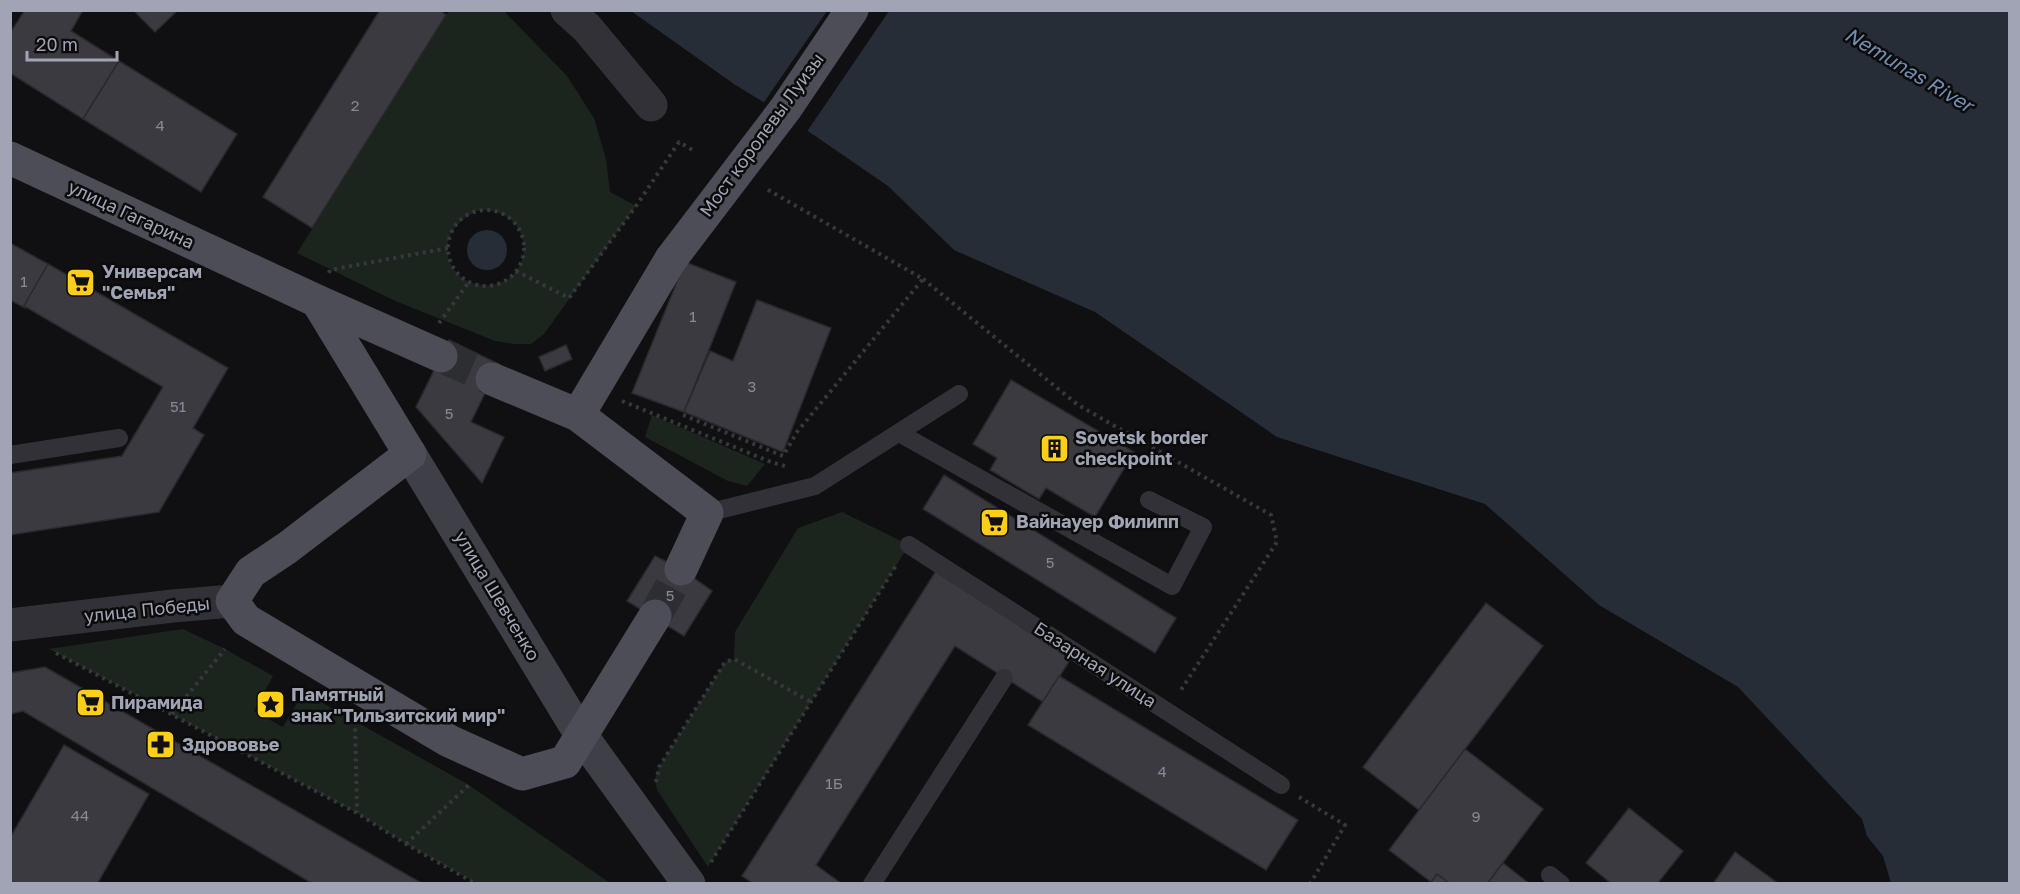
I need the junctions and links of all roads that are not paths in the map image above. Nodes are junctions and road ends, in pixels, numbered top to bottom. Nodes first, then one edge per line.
1 (567, 10) edge
2 (852, 10) edge
3 (651, 105) dead end
4 (10, 158) edge
5 (317, 301) junction
6 (441, 356) tunnel mouth
7 (492, 379) tunnel mouth
8 (959, 394) dead end
9 (586, 402) junction
10 (899, 433) junction
11 (119, 438) dead end
12 (410, 454) junction
13 (10, 455) edge
14 (1149, 500) dead end
15 (707, 513) junction
16 (909, 545) road end
17 (681, 569) tunnel mouth
18 (232, 601) junction
19 (655, 616) tunnel mouth
20 (10, 625) edge
21 (1004, 678) dead end
22 (581, 735) junction
23 (1281, 786) road end
24 (698, 875) edge
25 (872, 884) edge

1 - 3 street
2 - 9 main road, Мост королевы Луизы, bridge
4 - 5 main road, улица Гагарина
5 - 6 main road, улица Гагарина
5 - 12 main road, улица Шевченко
7 - 9 main road
8 - 10 lane
9 - 15 main road
10 - 14 lane
10 - 15 lane
11 - 13 lane
12 - 18 main road, улица Победы
12 - 22 main road, улица Шевченко
15 - 17 main road
16 - 23 lane, Базарная улица
18 - 20 street, улица Победы
18 - 22 main road
19 - 22 main road
21 - 25 lane
22 - 24 main road, улица Шевченко

